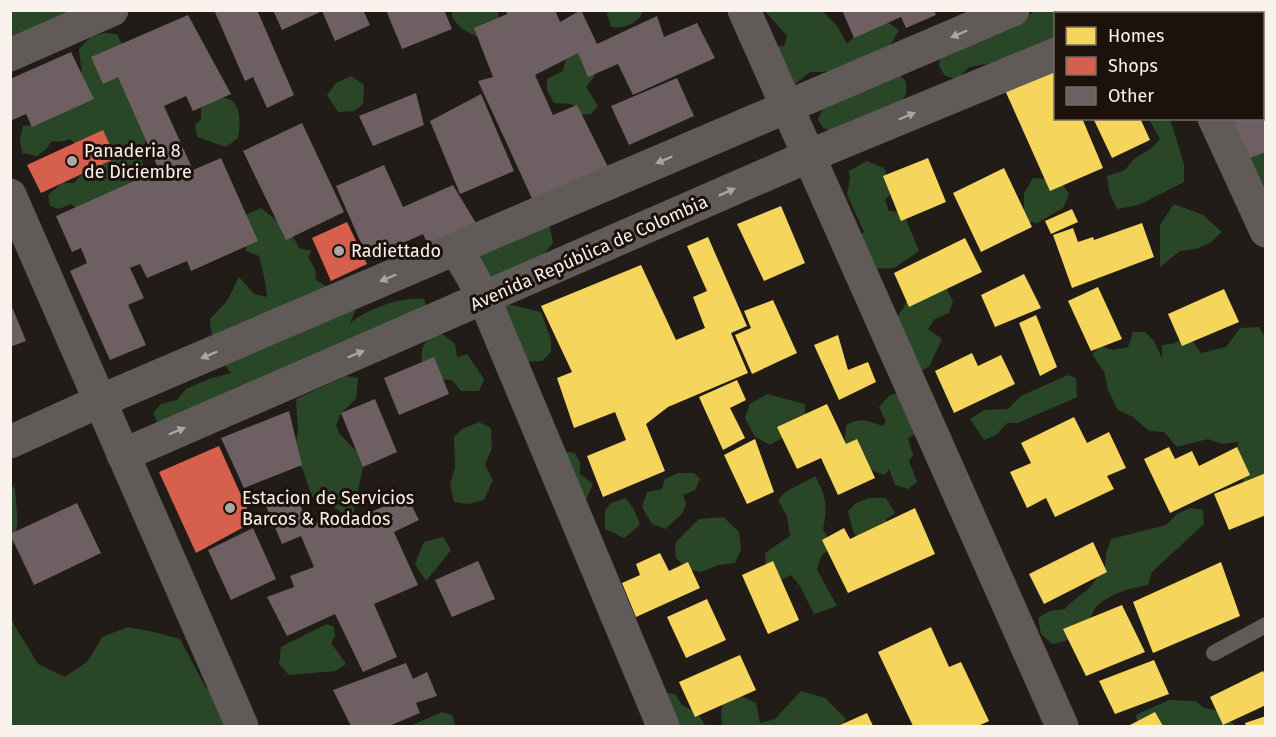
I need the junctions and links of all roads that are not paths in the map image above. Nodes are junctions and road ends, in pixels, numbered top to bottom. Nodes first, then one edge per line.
1 (112, 10) edge
2 (744, 10) edge
3 (1013, 10) edge
4 (10, 55) edge
5 (1054, 55) edge
6 (786, 108) junction
7 (1215, 120) edge
8 (809, 156) junction
9 (10, 195) edge
10 (1266, 231) edge
11 (457, 249) junction
12 (484, 298) junction
13 (100, 401) junction
14 (10, 442) edge
15 (123, 455) junction
16 (1266, 624) edge
17 (1214, 652) dead end
18 (242, 726) edge
19 (663, 726) edge
20 (1062, 726) edge

1 - 4 street
2 - 6 street
3 -> 6 street
8 -> 5 street, Avenida República de Colombia
6 - 8 street
6 -> 11 street
7 - 10 street
12 -> 8 street, Avenida República de Colombia
8 - 20 street
9 - 13 street
11 - 12 street
11 -> 13 street
15 -> 12 street, Avenida República de Colombia
12 - 19 street
13 - 14 street
13 - 15 street
15 - 18 street
16 - 17 lane

